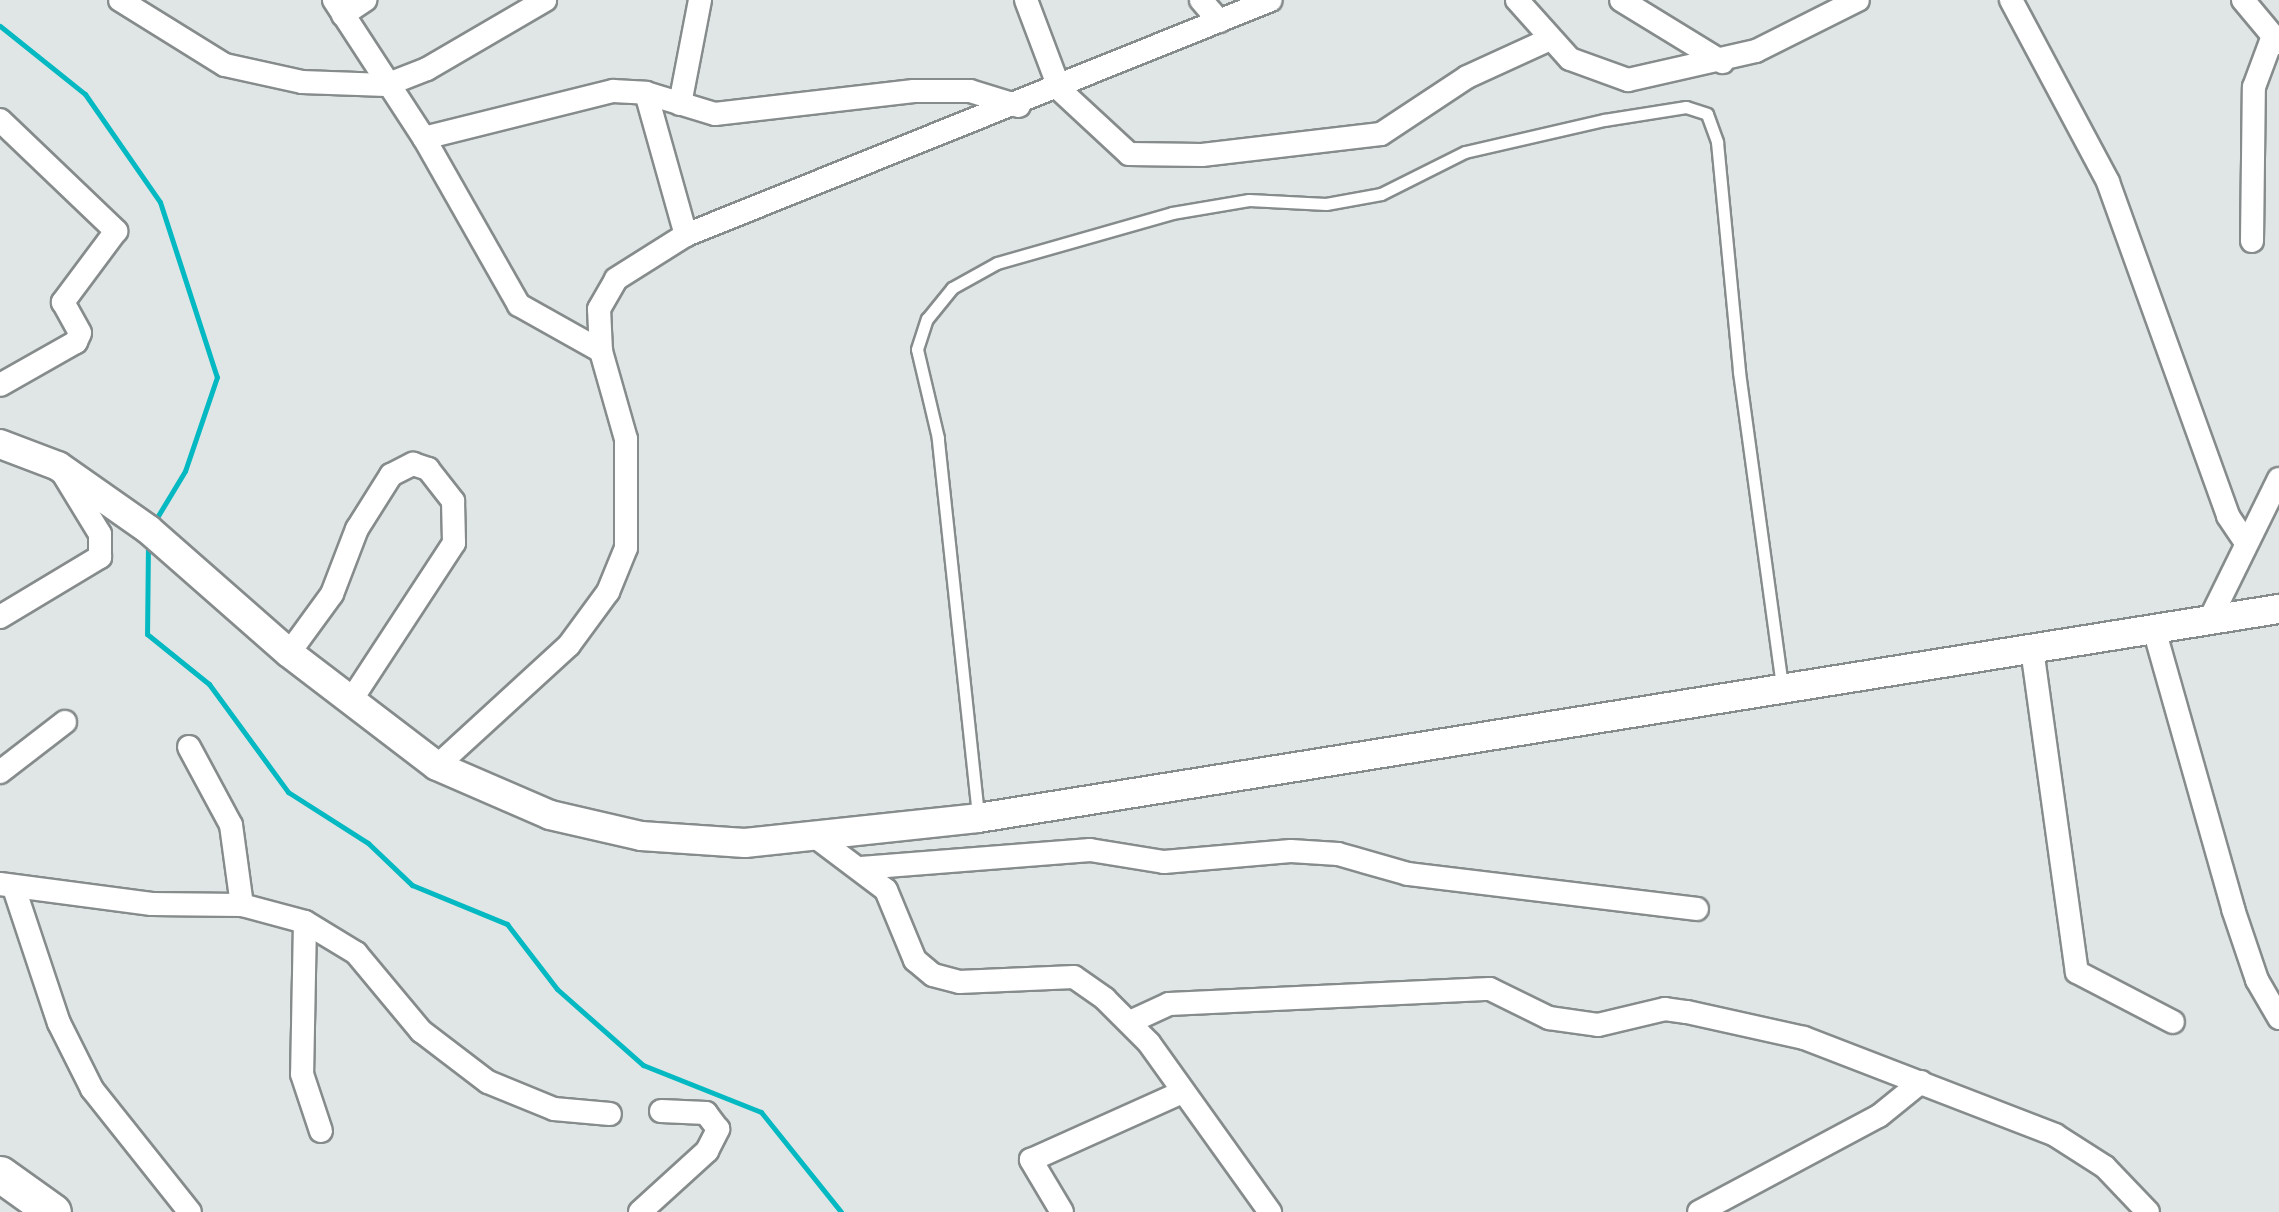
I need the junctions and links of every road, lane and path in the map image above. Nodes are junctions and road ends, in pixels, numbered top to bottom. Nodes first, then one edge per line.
1 (120, 0) edge
2 (365, 0) edge
3 (545, 0) edge
4 (700, 0) edge
5 (1026, 0) edge
6 (1201, 0) edge
7 (1271, 0) edge
8 (1517, 0) edge
9 (1620, 0) edge
10 (1858, 0) edge
11 (2011, 0) edge
12 (2242, 0) edge
13 (339, 7) edge
14 (1219, 20) junction
15 (2276, 39) edge
16 (1548, 40) junction
17 (1722, 62) junction
18 (386, 85) junction
19 (1060, 90) junction
20 (646, 93) junction
21 (680, 104) junction
22 (1019, 106) junction
23 (0, 120) edge
24 (424, 138) junction
25 (686, 235) junction
26 (2252, 241) dead end
27 (601, 351) junction
28 (0, 385) edge
29 (0, 444) edge
30 (58, 466) junction
31 (2279, 479) edge
32 (2244, 540) junction
33 (2279, 609) edge
34 (0, 617) edge
35 (2210, 619) junction
36 (2154, 629) junction
37 (2032, 649) junction
38 (289, 653) junction
39 (1782, 690) junction
40 (350, 702) junction
41 (65, 722) dead end
42 (189, 747) dead end
43 (437, 766) junction
44 (0, 772) edge
45 (978, 818) junction
46 (817, 838) junction
47 (862, 868) junction
48 (7, 886) edge
49 (242, 905) junction
50 (1696, 909) dead end
51 (304, 922) junction
52 (2279, 1018) edge
53 (1130, 1022) junction
54 (2174, 1022) dead end
55 (1921, 1082) junction
56 (1182, 1092) junction
57 (661, 1111) dead end
58 (610, 1114) dead end
59 (321, 1131) dead end
60 (0, 1174) edge
61 (52, 1212) edge
62 (190, 1212) edge
63 (640, 1212) edge
64 (1062, 1212) edge
65 (1270, 1212) edge
66 (1699, 1212) edge
67 (2148, 1212) edge

1 - 18 street
2 - 13 street
3 - 18 street
4 - 21 street
5 - 19 street
6 - 14 street
7 - 14 street
8 - 16 street
9 - 17 street
10 - 17 street
11 - 32 street
12 - 15 street
13 - 18 street
14 - 19 street
15 - 26 street
16 - 17 street
16 - 19 street
18 - 24 street
19 - 22 street
20 - 21 street
20 - 24 street
20 - 25 street
21 - 22 street
22 - 25 street
23 - 28 street
24 - 27 street
25 - 27 street
27 - 43 street
29 - 30 street
30 - 34 street
30 - 38 street
31 - 32 street
32 - 35 street
33 - 35 street
35 - 36 street
36 - 37 street
36 - 52 street
37 - 39 street
37 - 54 street
38 - 40 street
38 - 40 street
39 - 45 street
39 - 45 lane
40 - 43 street
41 - 44 street
42 - 49 street
43 - 46 street
45 - 46 street
46 - 47 street
47 - 50 street
47 - 53 street
48 - 49 street
48 - 62 street
49 - 51 street
51 - 58 street
51 - 59 street
53 - 55 street
53 - 56 street
55 - 66 street
55 - 67 street
56 - 64 street
56 - 65 street
57 - 63 street
60 - 61 main road

